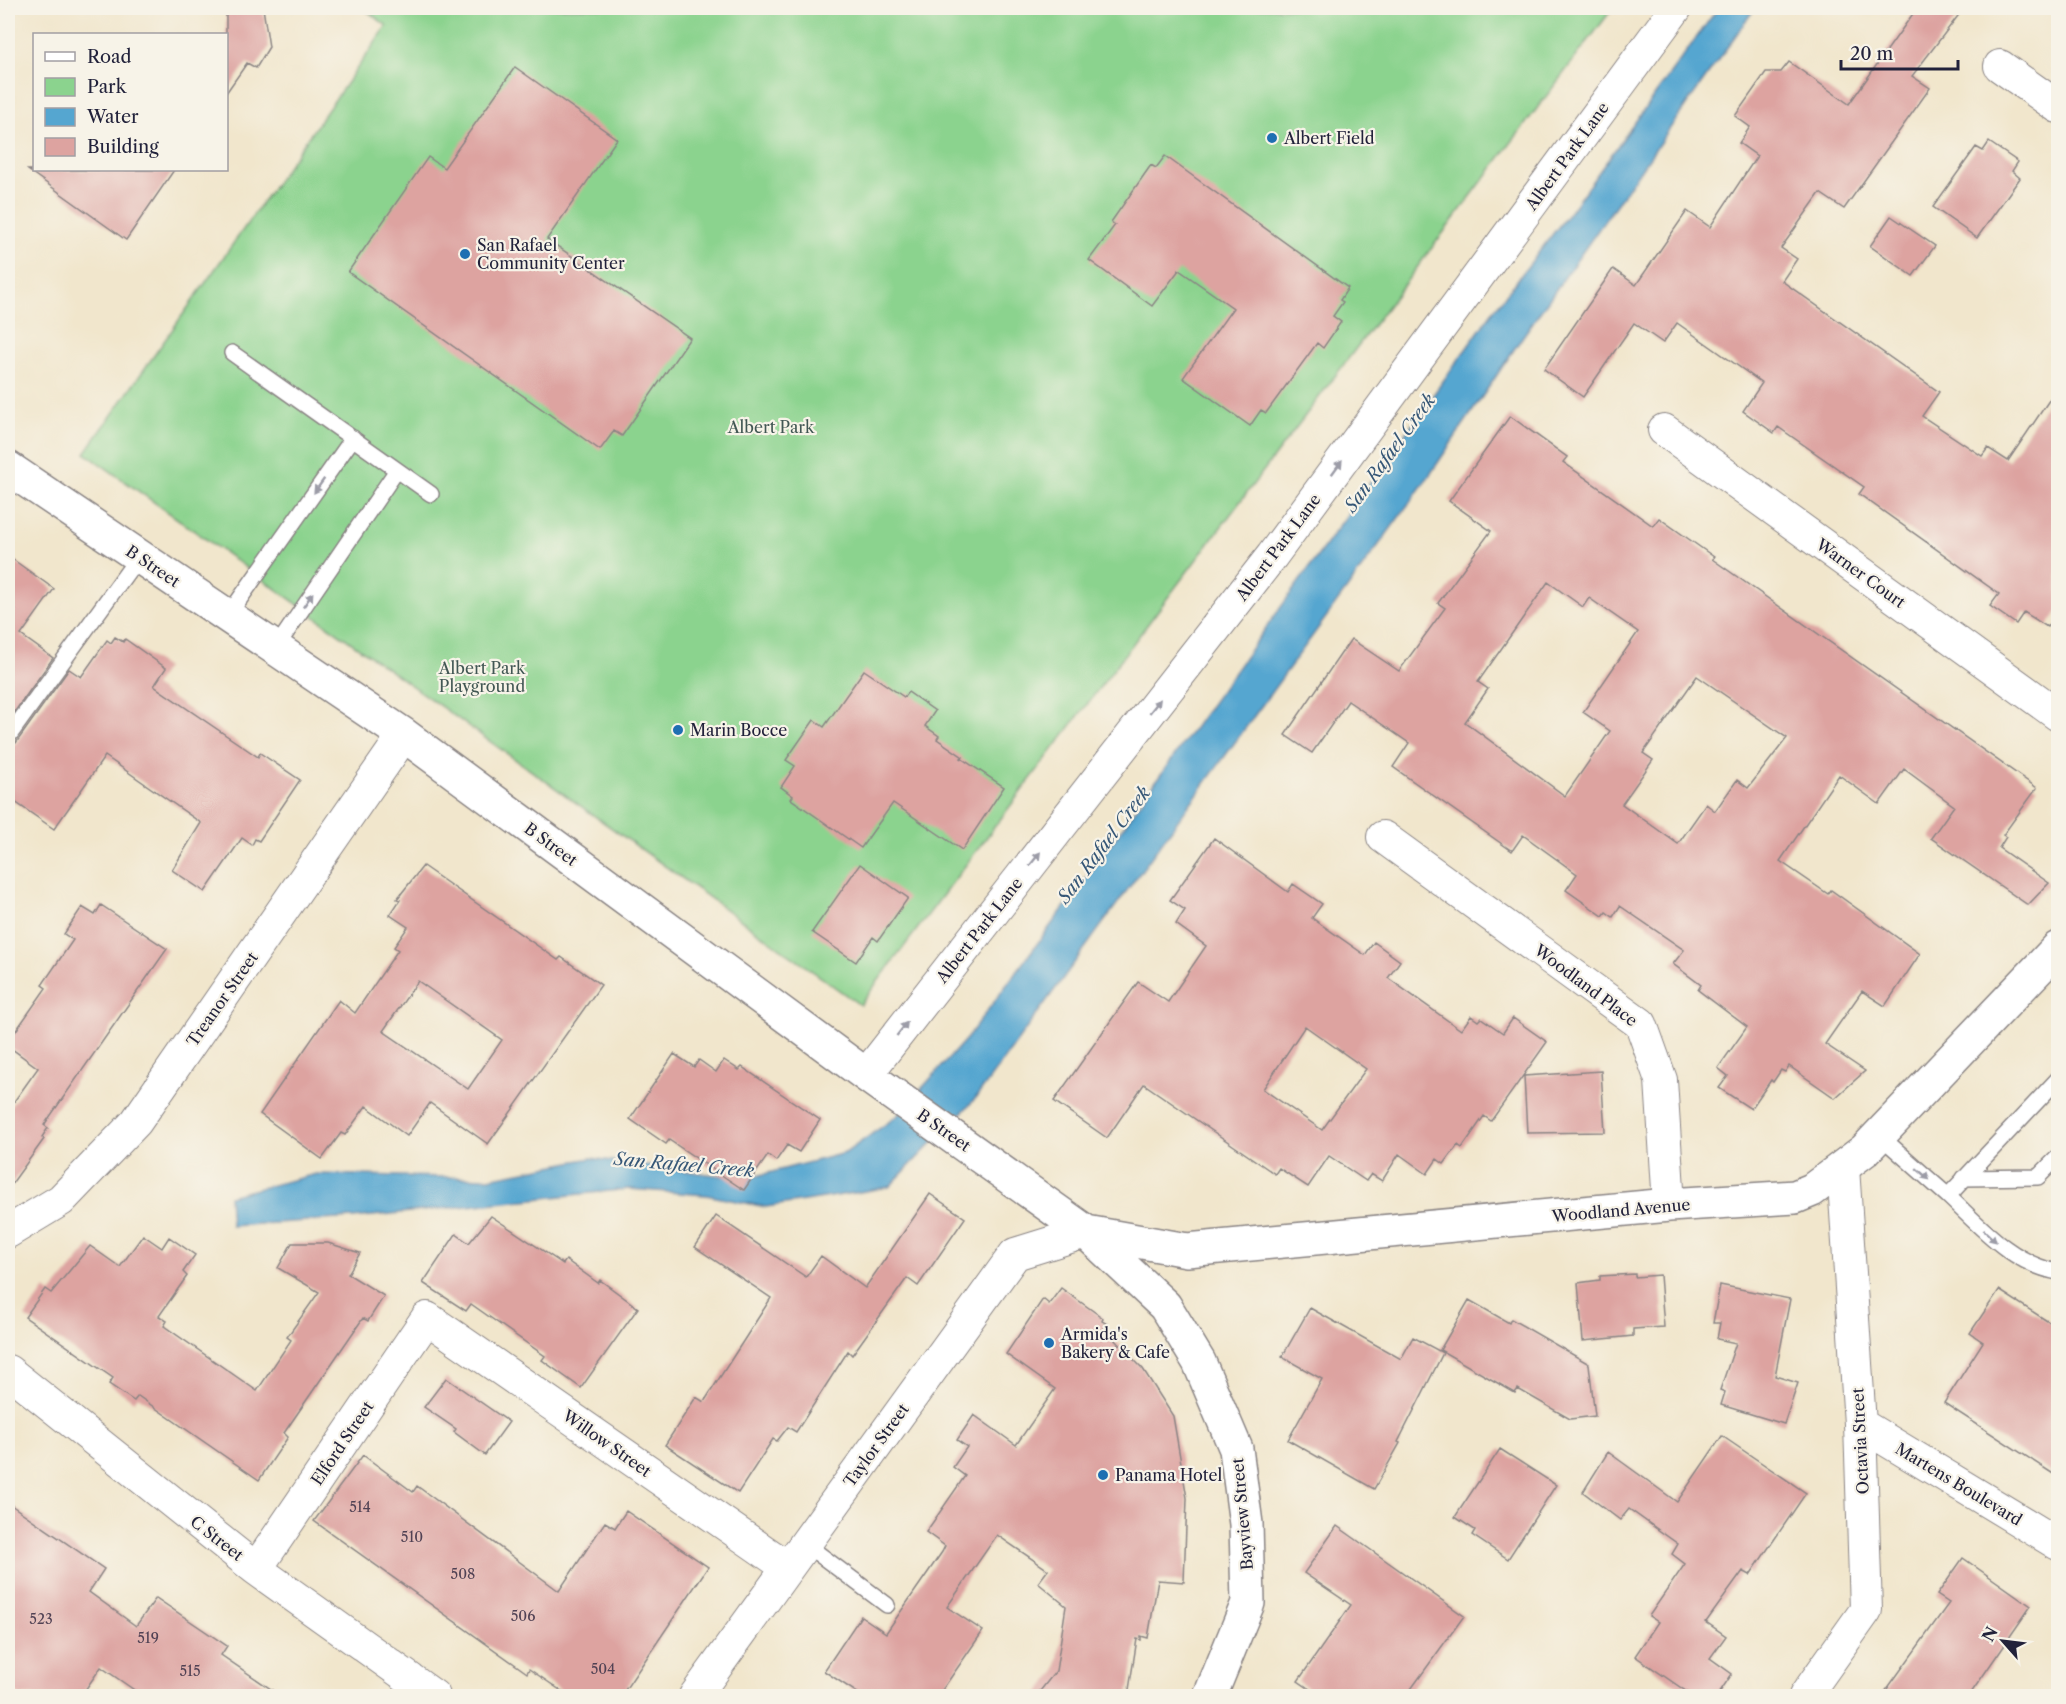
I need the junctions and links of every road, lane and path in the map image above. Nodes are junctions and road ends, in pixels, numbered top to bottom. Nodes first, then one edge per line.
1 (1676, 8) edge
2 (2000, 66) dead end
3 (2058, 107) edge
4 (232, 353) dead end
5 (1664, 430) dead end
6 (353, 438) junction
7 (8, 468) edge
8 (397, 470) junction
9 (432, 494) dead end
10 (139, 556) junction
11 (227, 617) junction
12 (275, 648) junction
13 (2058, 715) edge
14 (404, 735) junction
15 (8, 737) edge
16 (1383, 837) dead end
17 (2058, 948) edge
18 (866, 1075) junction
19 (2058, 1079) edge
20 (1879, 1135) junction
21 (2058, 1156) edge
22 (1844, 1167) junction
23 (1964, 1178) junction
24 (1948, 1196) junction
25 (1669, 1205) junction
26 (8, 1232) edge
27 (1086, 1232) junction
28 (2058, 1272) edge
29 (427, 1318) joint
30 (8, 1371) edge
31 (1860, 1424) junction
32 (2058, 1544) edge
33 (796, 1556) junction
34 (256, 1569) junction
35 (887, 1605) dead end
36 (434, 1696) edge
37 (695, 1696) edge
38 (1210, 1696) edge
39 (1805, 1696) edge

18 -> 1 street, Albert Park Lane
2 - 3 street
4 - 6 lane
5 - 13 street, Warner Court
6 - 8 lane
6 -> 11 lane
7 - 10 street, B Street
8 - 9 lane
12 -> 8 lane
10 - 11 street, B Street
10 - 15 lane
11 - 12 street, B Street
12 - 14 street, B Street
14 - 18 street, B Street
14 - 26 street, Treanor Street
16 - 25 street, Woodland Place
17 - 20 street, Woodland Avenue
18 - 27 street, B Street
19 - 23 lane
20 - 22 street, Woodland Avenue
20 -> 24 lane
21 - 23 lane
22 - 25 street, Woodland Avenue
22 - 31 street, Octavia Street
23 - 24 lane
24 -> 28 lane
25 - 27 street, Woodland Avenue
27 - 33 street, Taylor Street
27 - 38 street, Bayview Street
29 - 33 street, Willow Street
29 - 34 street, Elford Street
30 - 34 street, C Street
31 - 32 street, Martens Boulevard
31 - 39 street, Octavia Street
33 - 35 lane
33 - 37 street, Taylor Street
34 - 36 street, C Street

